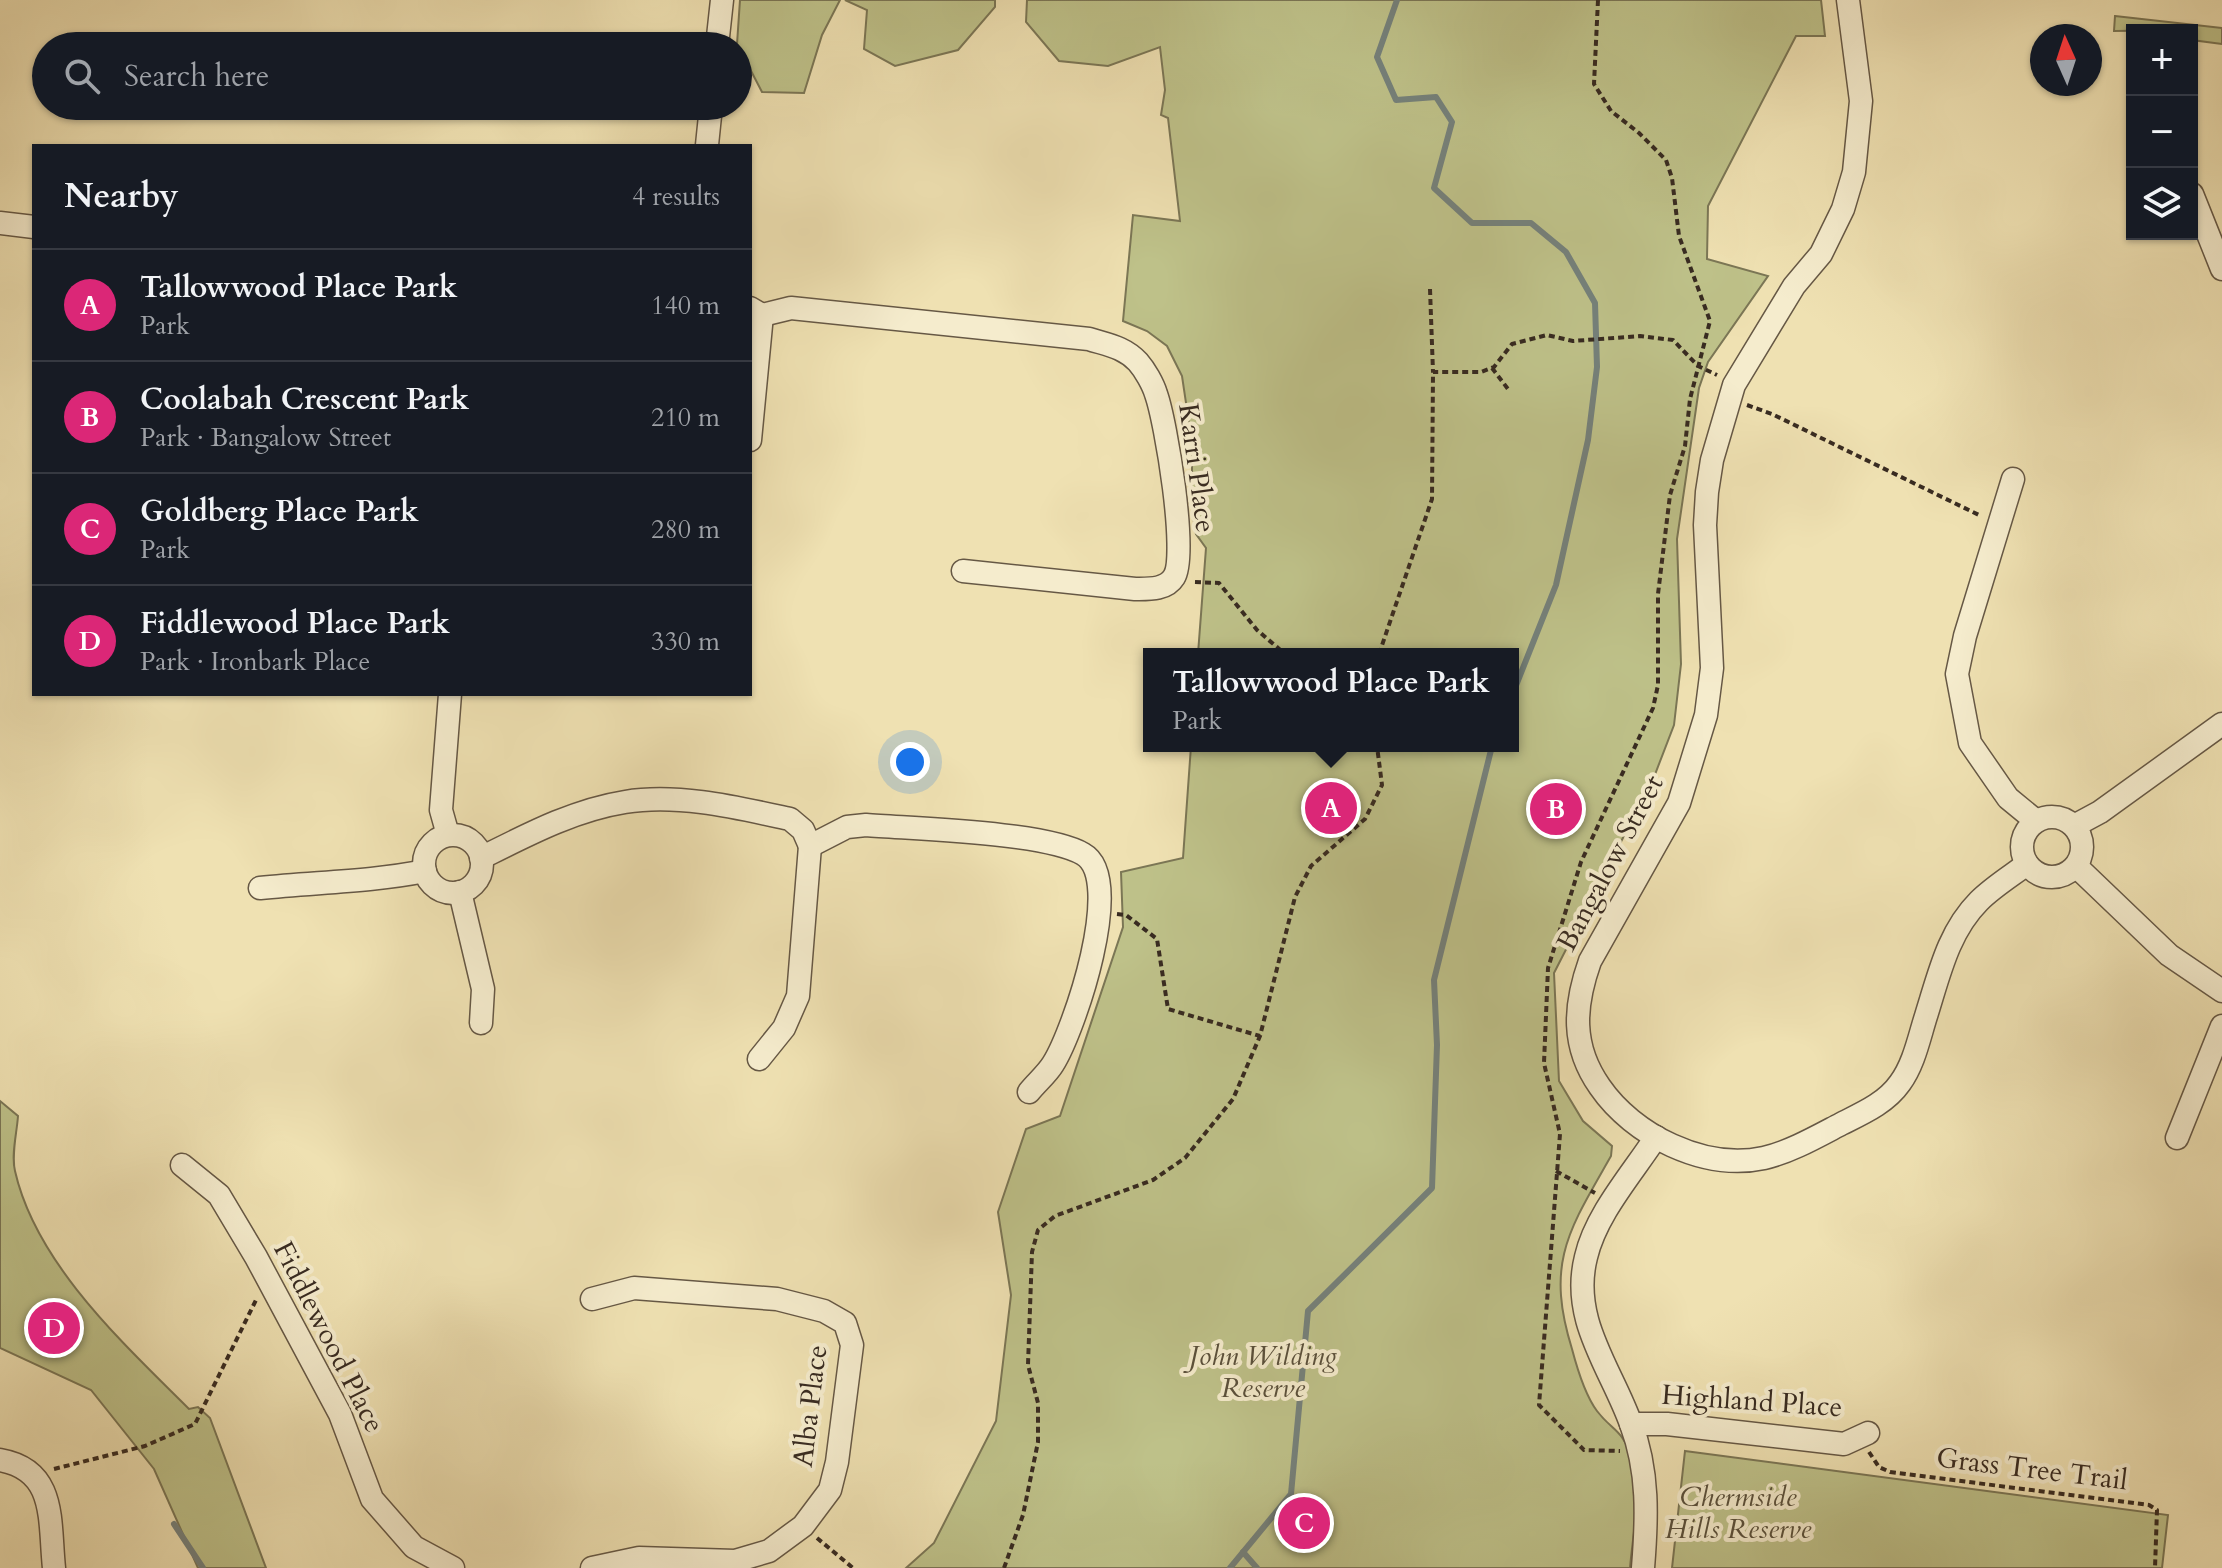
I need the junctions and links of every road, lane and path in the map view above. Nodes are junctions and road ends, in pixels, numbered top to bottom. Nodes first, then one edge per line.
1 (722, 0) edge
2 (1598, 0) edge
3 (1848, 0) edge
4 (719, 32) edge
5 (710, 120) edge
6 (707, 144) edge
7 (2198, 209) edge
8 (0, 223) edge
9 (32, 227) edge
10 (2222, 269) edge
11 (1430, 289) dead end
12 (756, 311) edge
13 (1698, 366) junction
14 (1492, 368) junction
15 (1433, 372) junction
16 (1508, 389) dead end
17 (752, 397) edge
18 (1745, 404) dead end
19 (2013, 479) dead end
20 (1998, 524) junction
21 (963, 571) dead end
22 (1172, 580) junction
23 (1278, 648) edge
24 (1381, 648) edge
25 (450, 696) edge
26 (2222, 724) edge
27 (1378, 752) edge
28 (2036, 821) junction
29 (2074, 826) junction
30 (448, 835) junction
31 (810, 846) junction
32 (481, 858) junction
33 (2027, 864) junction
34 (2076, 866) junction
35 (425, 871) junction
36 (260, 888) dead end
37 (460, 892) junction
38 (1099, 911) junction
39 (2222, 991) edge
40 (481, 1023) dead end
41 (2222, 1026) edge
42 (1260, 1036) junction
43 (759, 1059) dead end
44 (1029, 1092) dead end
45 (1656, 1137) junction
46 (2177, 1138) dead end
47 (182, 1165) dead end
48 (1556, 1171) junction
49 (1597, 1194) dead end
50 (269, 1282) junction
51 (592, 1299) dead end
52 (1631, 1424) junction
53 (1863, 1435) joint
54 (1638, 1451) junction
55 (0, 1460) edge
56 (38, 1477) junction
57 (803, 1526) junction
58 (54, 1568) edge
59 (453, 1568) edge
60 (592, 1568) edge
61 (853, 1568) edge
62 (1004, 1568) edge
63 (1643, 1568) edge
64 (2155, 1568) edge

1 - 4 street
2 - 13 path
3 - 45 street, Bangalow Street
5 - 6 street
7 - 10 street
8 - 9 street
11 - 15 path
12 - 17 street
12 - 22 street, Karri Place
13 - 14 path
13 - 48 path
14 - 15 path
14 - 16 path
15 - 24 path
18 - 20 path
19 - 20 street
20 - 28 street
21 - 22 street
22 - 23 path
25 - 30 street
26 - 29 street
27 - 42 path
28 - 29 street
28 - 33 street
29 - 34 street
30 - 32 street
30 - 35 street
31 - 32 street
31 - 38 street
31 - 43 street
32 - 37 street
33 - 34 street
33 - 45 street, Bangalow Street
34 - 39 street
35 - 36 street
35 - 37 street
37 - 40 street
38 - 42 path
38 - 44 street
41 - 46 street
42 - 62 path
45 - 52 street
47 - 50 street, Fiddlewood Place
48 - 49 path
48 - 54 path
50 - 56 path
50 - 59 street, Fiddlewood Place
51 - 57 street, Alba Place
52 - 53 street, Highland Place
52 - 54 street
53 - 64 path, Grass Tree Trail
54 - 63 street
55 - 56 street
56 - 58 street
57 - 60 street, Alba Place
57 - 61 path

